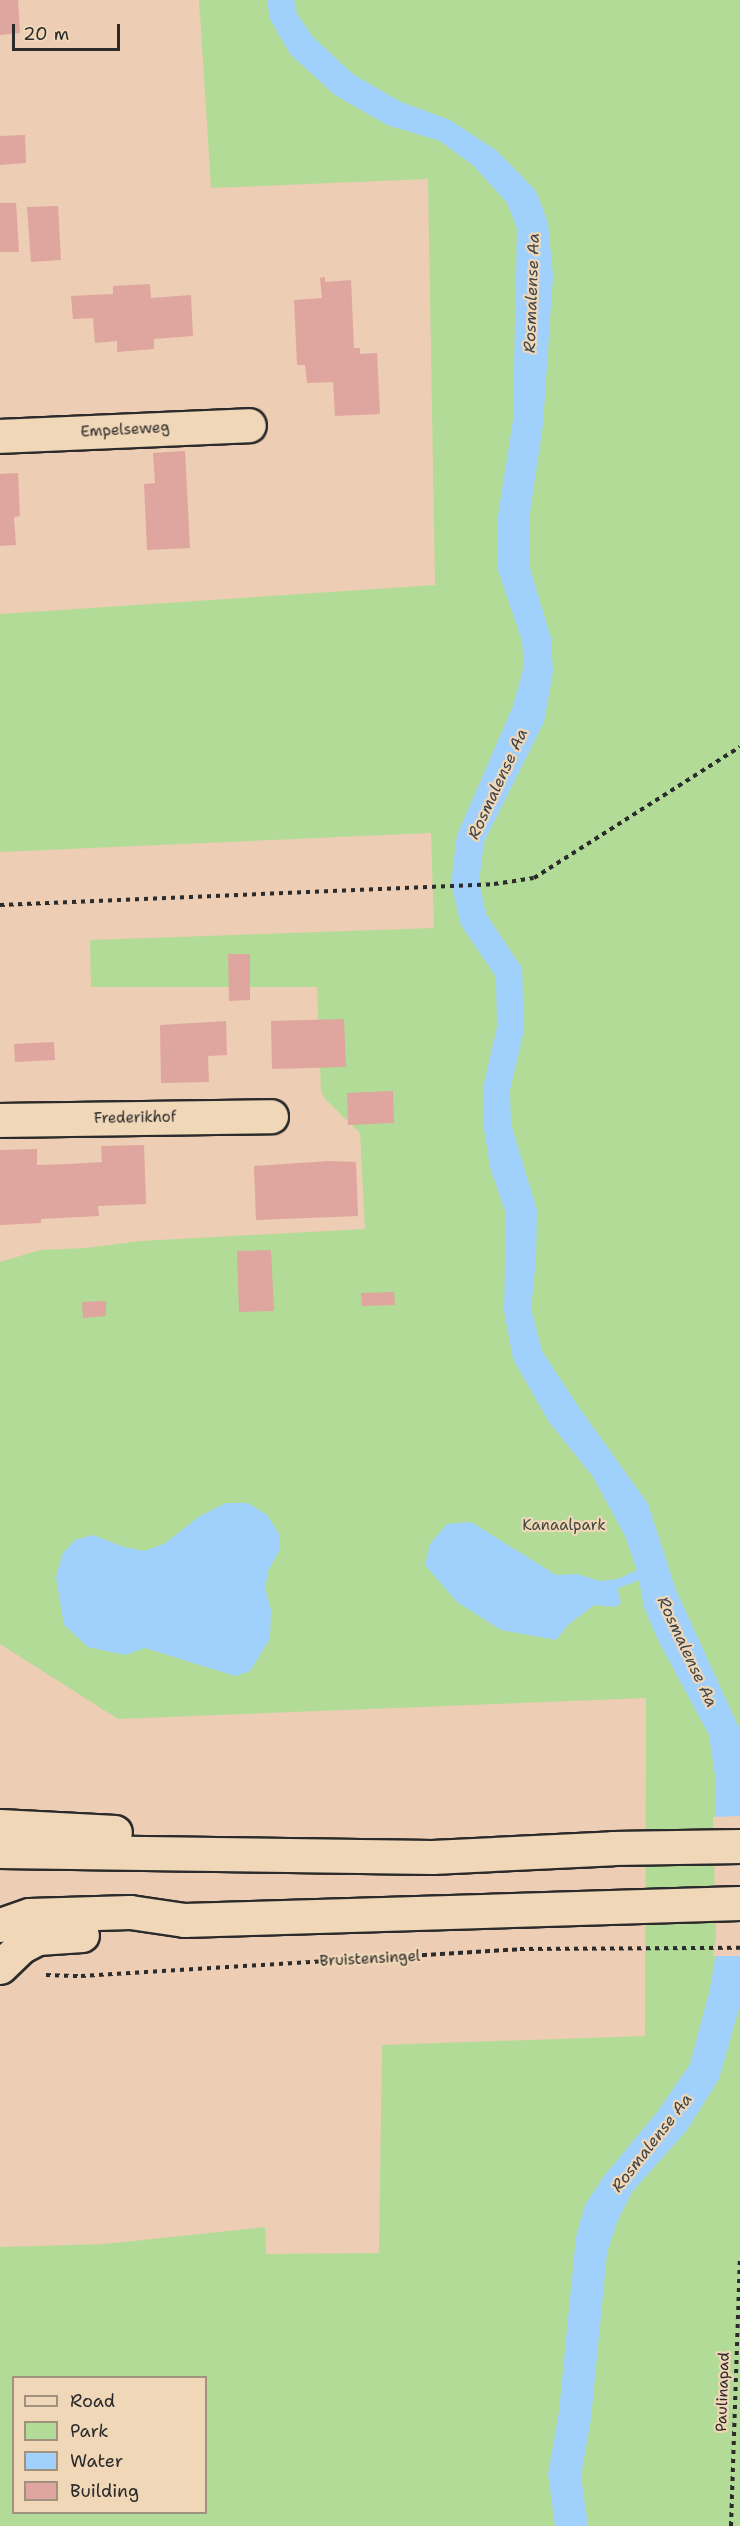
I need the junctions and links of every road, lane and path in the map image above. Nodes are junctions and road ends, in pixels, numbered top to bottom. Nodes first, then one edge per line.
1 (249, 424) dead end
2 (0, 436) edge
3 (740, 747) edge
4 (0, 905) edge
5 (271, 1116) dead end
6 (0, 1120) edge
7 (0, 1826) edge
8 (740, 1846) edge
9 (0, 1851) edge
10 (190, 1855) junction
11 (0, 1874) edge
12 (740, 1903) edge
13 (184, 1920) junction
14 (0, 1925) edge
15 (740, 1948) edge
16 (0, 1967) edge
17 (42, 1975) dead end
18 (740, 2259) edge
19 (731, 2526) edge

1 - 2 main road, Empelseweg
3 - 4 path
5 - 6 main road, Frederikhof
7 - 10 main road
8 - 10 main road
9 - 10 main road
10 - 11 main road
12 - 13 main road
13 - 14 main road
13 - 16 main road
15 - 17 path, Bruistensingel
18 - 19 path, Paulinapad

